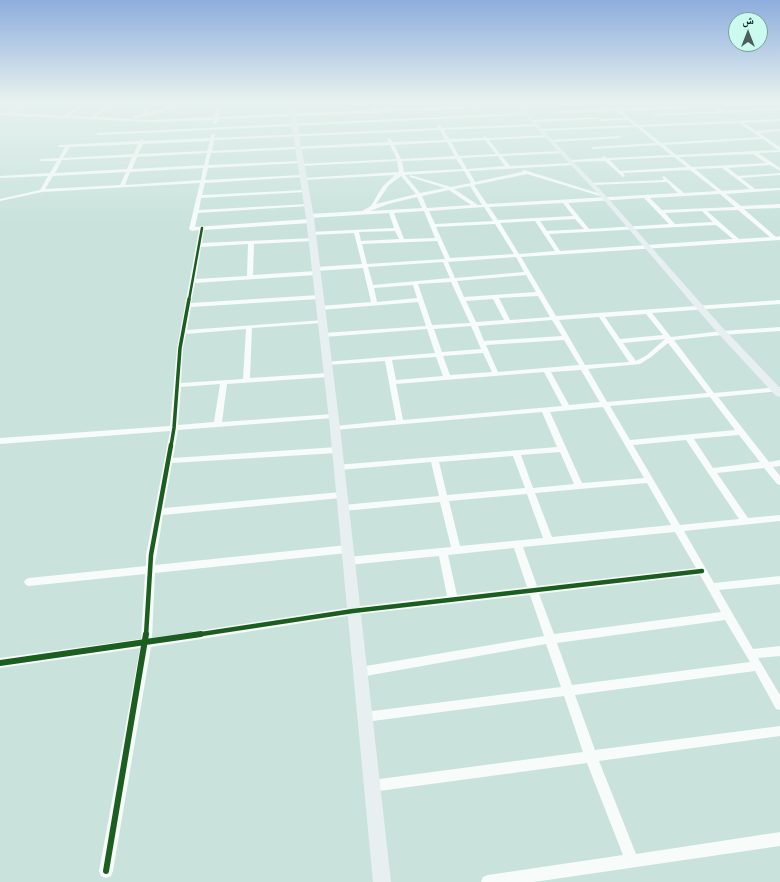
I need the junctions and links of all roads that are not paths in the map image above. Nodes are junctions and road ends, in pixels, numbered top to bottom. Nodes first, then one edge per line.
1 (164, 142) edge
2 (212, 142) edge
3 (296, 142) edge
4 (427, 142) edge
5 (450, 142) edge
6 (489, 142) edge
7 (552, 142) edge
8 (587, 142) edge
9 (625, 142) edge
10 (692, 142) edge
11 (770, 142) edge
12 (141, 143) junction
13 (391, 144) junction
14 (660, 144) junction
15 (60, 146) dead end
16 (68, 146) junction
17 (630, 146) junction
18 (297, 148) junction
19 (593, 148) junction
20 (780, 150) edge
21 (210, 152) junction
22 (562, 152) junction
23 (754, 152) junction
24 (499, 155) junction
25 (135, 156) junction
26 (675, 156) junction
27 (459, 157) junction
28 (606, 159) junction
29 (41, 160) dead end
30 (60, 160) junction
31 (399, 160) junction
32 (572, 163) junction
33 (771, 164) junction
34 (206, 166) junction
35 (724, 167) junction
36 (511, 168) junction
37 (691, 168) junction
38 (129, 170) junction
39 (467, 170) junction
40 (656, 170) junction
41 (780, 170) edge
42 (528, 172) junction
43 (619, 172) junction
44 (52, 174) junction
45 (402, 174) junction
46 (780, 174) edge
47 (302, 175) junction
48 (0, 177) edge
49 (737, 177) junction
50 (668, 181) junction
51 (203, 182) junction
52 (629, 182) junction
53 (473, 184) junction
54 (592, 184) junction
55 (122, 186) junction
56 (449, 188) junction
57 (780, 189) edge
58 (42, 191) junction
59 (755, 191) junction
60 (722, 193) junction
61 (419, 195) junction
62 (683, 195) junction
63 (645, 196) junction
64 (603, 197) junction
65 (199, 198) junction
66 (0, 200) edge
67 (564, 201) junction
68 (373, 206) junction
69 (476, 206) junction
70 (486, 206) junction
71 (740, 208) junction
72 (778, 208) edge
73 (426, 210) junction
74 (704, 210) junction
75 (196, 212) junction
76 (391, 212) junction
77 (661, 212) junction
78 (309, 214) junction
79 (362, 214) junction
80 (577, 217) junction
81 (537, 220) junction
82 (496, 222) junction
83 (718, 223) junction
84 (673, 225) junction
85 (433, 226) junction
86 (202, 228) junction
87 (631, 228) junction
88 (398, 229) junction
89 (356, 231) junction
90 (588, 231) junction
91 (546, 233) junction
92 (312, 236) junction
93 (777, 238) edge
94 (439, 239) junction
95 (402, 241) junction
96 (738, 241) junction
97 (251, 243) junction
98 (359, 244) junction
99 (780, 244) edge
100 (199, 245) junction
101 (648, 247) junction
102 (559, 253) junction
103 (517, 256) junction
104 (446, 260) junction
105 (365, 266) junction
106 (316, 271) junction
107 (527, 273) junction
108 (250, 278) junction
109 (454, 280) junction
110 (192, 281) junction
111 (415, 283) junction
112 (370, 287) junction
113 (540, 294) junction
114 (495, 297) junction
115 (462, 299) junction
116 (421, 300) junction
117 (320, 302) junction
118 (780, 302) edge
119 (374, 304) junction
120 (188, 305) junction
121 (701, 308) junction
122 (648, 312) junction
123 (601, 315) junction
124 (554, 319) junction
125 (322, 322) junction
126 (508, 322) junction
127 (474, 325) junction
128 (249, 327) junction
129 (430, 328) junction
130 (777, 329) edge
131 (183, 332) junction
132 (722, 333) junction
133 (780, 335) edge
134 (324, 336) junction
135 (566, 338) junction
136 (668, 338) junction
137 (619, 341) junction
138 (482, 343) junction
139 (485, 351) junction
140 (439, 354) junction
141 (388, 358) junction
142 (327, 363) junction
143 (633, 363) junction
144 (583, 367) junction
145 (546, 370) junction
146 (496, 374) junction
147 (328, 375) junction
148 (447, 378) junction
149 (246, 381) junction
150 (224, 382) junction
151 (392, 382) junction
152 (178, 386) junction
153 (779, 391) edge
154 (712, 395) junction
155 (606, 404) junction
156 (567, 408) junction
157 (545, 410) junction
158 (334, 422) junction
159 (400, 422) junction
160 (218, 425) junction
161 (174, 428) junction
162 (741, 432) junction
163 (688, 437) junction
164 (0, 441) edge
165 (628, 443) junction
166 (563, 449) junction
167 (337, 450) junction
168 (516, 453) junction
169 (434, 459) junction
170 (168, 462) junction
171 (780, 463) edge
172 (767, 465) junction
173 (339, 467) junction
174 (711, 471) junction
175 (649, 480) junction
176 (780, 482) edge
177 (579, 486) junction
178 (530, 491) junction
179 (342, 495) junction
180 (444, 498) junction
181 (343, 508) junction
182 (159, 512) junction
183 (780, 518) edge
184 (745, 521) junction
185 (677, 528) junction
186 (549, 541) junction
187 (517, 544) junction
188 (347, 549) junction
189 (456, 550) junction
190 (443, 552) junction
191 (348, 561) junction
192 (150, 569) junction
193 (702, 571) junction
194 (780, 580) edge
195 (29, 582) dead end
196 (711, 587) junction
197 (533, 590) junction
198 (453, 599) junction
199 (353, 611) junction
200 (728, 614) junction
201 (550, 639) junction
202 (146, 643) junction
203 (780, 650) edge
204 (750, 654) junction
205 (0, 663) edge
206 (758, 666) junction
207 (360, 672) junction
208 (568, 691) junction
209 (780, 705) edge
210 (365, 717) junction
211 (780, 731) edge
212 (591, 756) junction
213 (372, 786) junction
214 (780, 839) edge
215 (632, 861) junction
216 (106, 871) dead end
217 (382, 882) edge
218 (488, 882) edge

1 - 12 street
2 - 21 street
3 - 18 main road
4 - 13 street
5 - 27 street
6 - 24 street
7 - 22 main road
8 - 19 street
9 - 17 street
10 - 14 street
11 - 20 street
12 - 16 street
12 - 25 street
13 - 18 street
13 - 31 street
14 - 17 street
14 - 26 street
15 - 16 street
16 - 30 street
17 - 19 street
18 - 21 street
18 - 47 main road
19 - 28 street
20 - 23 street
21 - 25 street
21 - 34 street
22 - 24 street
22 - 32 main road
23 - 26 street
23 - 33 street
24 - 27 street
24 - 36 street
25 - 30 street
25 - 38 street
26 - 28 street
26 - 37 street
27 - 31 street
27 - 39 street
28 - 32 street
28 - 43 street
29 - 30 street
30 - 44 street
31 - 45 street
31 - 47 street
32 - 36 street
32 - 54 main road
33 - 35 street
33 - 41 street
34 - 38 street
34 - 47 street
34 - 51 street
35 - 37 street
35 - 49 street
36 - 39 street
36 - 42 street
37 - 40 street
37 - 60 street
38 - 44 street
38 - 55 street
39 - 45 street
39 - 53 street
40 - 43 street
40 - 50 street
42 - 53 street
42 - 64 street
43 - 52 street
44 - 48 street
44 - 58 street
45 - 47 street
45 - 56 street
45 - 61 street
45 - 68 street
46 - 49 street
47 - 51 street
47 - 65 street
47 - 78 main road
49 - 59 street
50 - 52 street
50 - 62 street
51 - 55 street
51 - 65 street
52 - 54 street
53 - 56 street
53 - 70 street
54 - 64 main road
55 - 58 street
56 - 61 street
56 - 69 street
57 - 59 street
58 - 66 street
59 - 60 street
60 - 62 street
60 - 71 street
61 - 68 street
61 - 73 street
62 - 63 street
63 - 64 street
63 - 77 street
64 - 67 street
64 - 87 main road
65 - 75 street
67 - 70 street
67 - 80 street
68 - 79 street
69 - 70 street
69 - 73 street
70 - 82 street
71 - 72 street
71 - 74 street
71 - 93 street
73 - 76 street
73 - 85 street
74 - 77 street
74 - 83 street
75 - 78 street
75 - 86 street
76 - 79 street
76 - 88 street
77 - 84 street
78 - 79 street
78 - 86 street
78 - 92 main road
80 - 81 street
80 - 90 street
81 - 82 street
81 - 91 street
82 - 85 street
82 - 103 street
83 - 84 street
83 - 96 street
84 - 87 street
85 - 94 street
86 - 100 street
87 - 90 street
87 - 101 main road
88 - 89 street
88 - 95 street
89 - 92 street
89 - 98 street
90 - 91 street
91 - 102 street
92 - 97 street
92 - 106 main road
93 - 96 street
93 - 99 street
94 - 95 street
94 - 104 street
95 - 98 street
96 - 101 street
97 - 100 street
97 - 108 street
98 - 105 street
100 - 110 street
101 - 102 street
101 - 121 main road
102 - 103 street
103 - 104 street
103 - 107 street
104 - 105 street
104 - 109 street
105 - 106 street
105 - 112 street
106 - 108 street
106 - 117 main road
107 - 109 street
107 - 113 street
108 - 110 street
109 - 111 street
109 - 115 street
110 - 120 street
111 - 112 street
111 - 116 street
112 - 119 street
113 - 114 street
113 - 124 street
114 - 115 street
114 - 126 street
115 - 127 street
116 - 119 street
116 - 129 street
117 - 119 street
117 - 120 street
117 - 125 main road
118 - 121 street
120 - 131 street
121 - 122 street
121 - 132 main road
122 - 123 street
122 - 136 street
123 - 124 street
123 - 137 street
124 - 126 street
124 - 135 street
125 - 128 street
125 - 134 main road
126 - 127 street
127 - 129 street
127 - 138 street
128 - 131 street
128 - 149 street
129 - 134 street
129 - 140 street
130 - 132 street
130 - 133 street
131 - 152 street
132 - 136 street
132 - 153 main road
134 - 142 main road
135 - 138 street
135 - 144 street
136 - 137 street
136 - 143 street
136 - 154 street
137 - 143 street
138 - 139 street
139 - 140 street
139 - 146 street
140 - 141 street
140 - 148 street
141 - 142 street
141 - 151 street
142 - 147 main road
143 - 144 street
144 - 145 street
144 - 155 street
145 - 146 street
145 - 156 street
146 - 148 street
147 - 149 street
147 - 158 main road
148 - 151 street
149 - 150 street
150 - 152 street
150 - 160 street
151 - 159 street
152 - 161 street
153 - 154 street
154 - 155 street
154 - 162 street
155 - 156 street
155 - 165 street
156 - 157 street
157 - 159 street
157 - 166 street
158 - 159 street
158 - 160 street
158 - 167 main road
160 - 161 street
161 - 164 street
161 - 170 street
162 - 163 street
162 - 172 street
163 - 165 street
163 - 174 street
165 - 175 street
166 - 168 street
166 - 177 street
167 - 170 street
167 - 173 main road
168 - 169 street
168 - 178 street
169 - 173 street
169 - 180 street
170 - 182 street
171 - 172 street
172 - 174 street
172 - 176 street
173 - 179 main road
174 - 184 street
175 - 177 street
175 - 185 street
177 - 178 street
178 - 180 street
178 - 186 street
179 - 181 main road
179 - 182 street
180 - 181 street
180 - 189 street
181 - 188 main road
182 - 192 street
183 - 184 street
184 - 185 street
185 - 186 street
185 - 193 street
186 - 187 street
187 - 189 street
187 - 197 street
188 - 191 main road
188 - 192 street
189 - 190 street
190 - 191 street
190 - 198 street
191 - 199 main road
192 - 195 street
192 - 202 street
193 - 196 street
193 - 197 street
194 - 196 street
196 - 200 street
197 - 198 street
197 - 201 street
198 - 199 street
199 - 202 street
199 - 207 main road
200 - 201 street
200 - 204 street
201 - 207 street
201 - 208 street
202 - 205 street
202 - 216 street
203 - 204 street
204 - 206 street
206 - 208 street
206 - 209 street
207 - 210 main road
208 - 210 street
208 - 212 street
210 - 213 main road
211 - 212 street
212 - 213 street
212 - 215 street
213 - 217 main road
214 - 215 street
215 - 218 street

